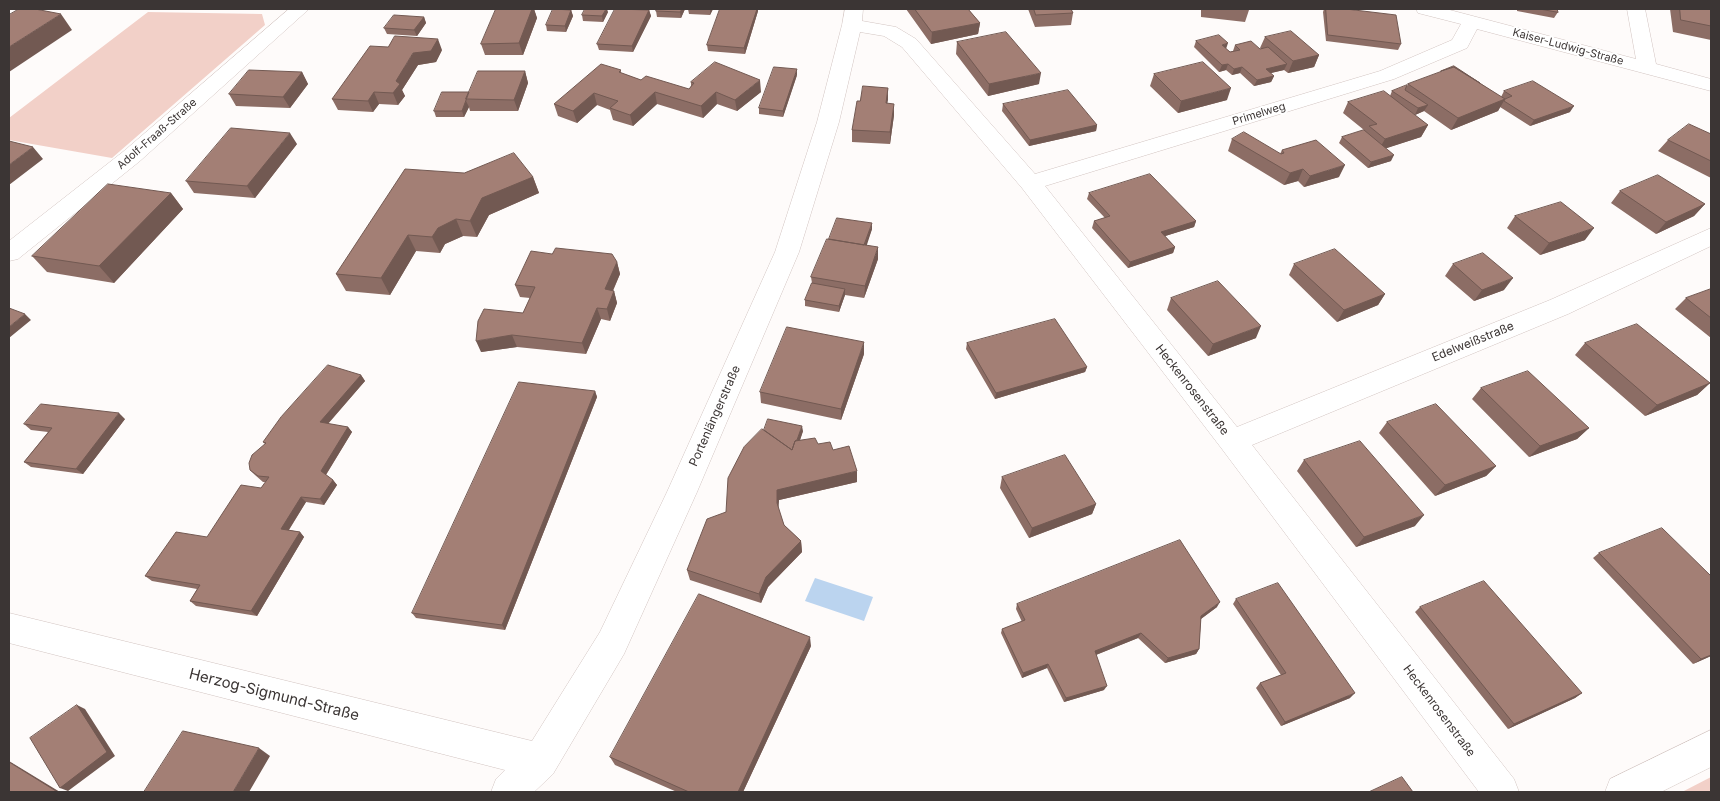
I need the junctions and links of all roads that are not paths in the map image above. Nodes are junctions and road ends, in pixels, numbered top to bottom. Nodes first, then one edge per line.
1 (300, 9) edge
2 (1425, 9) edge
3 (1636, 9) edge
4 (853, 17) edge
5 (1472, 21) junction
6 (1646, 68) junction
7 (1711, 85) edge
8 (1030, 183) junction
9 (1711, 236) edge
10 (9, 253) edge
11 (1232, 441) junction
12 (9, 628) edge
13 (1711, 748) edge
14 (540, 762) junction
15 (508, 792) edge
16 (1501, 792) edge
17 (1623, 792) edge

1 - 10 street, Adolf-Fraaß-Straße
2 - 5 street, Kaiser-Ludwig-Straße
3 - 6 street
4 - 8 street, Heckenrosenstraße
4 - 14 street, Portenlängerstraße
5 - 6 street, Kaiser-Ludwig-Straße
5 - 8 street, Primelweg
6 - 7 street, Kaiser-Ludwig-Straße
8 - 11 street, Heckenrosenstraße
9 - 11 street, Edelweißstraße
11 - 16 street, Heckenrosenstraße
12 - 14 street, Herzog-Sigmund-Straße
13 - 17 street
14 - 15 street, Portenlängerstraße

